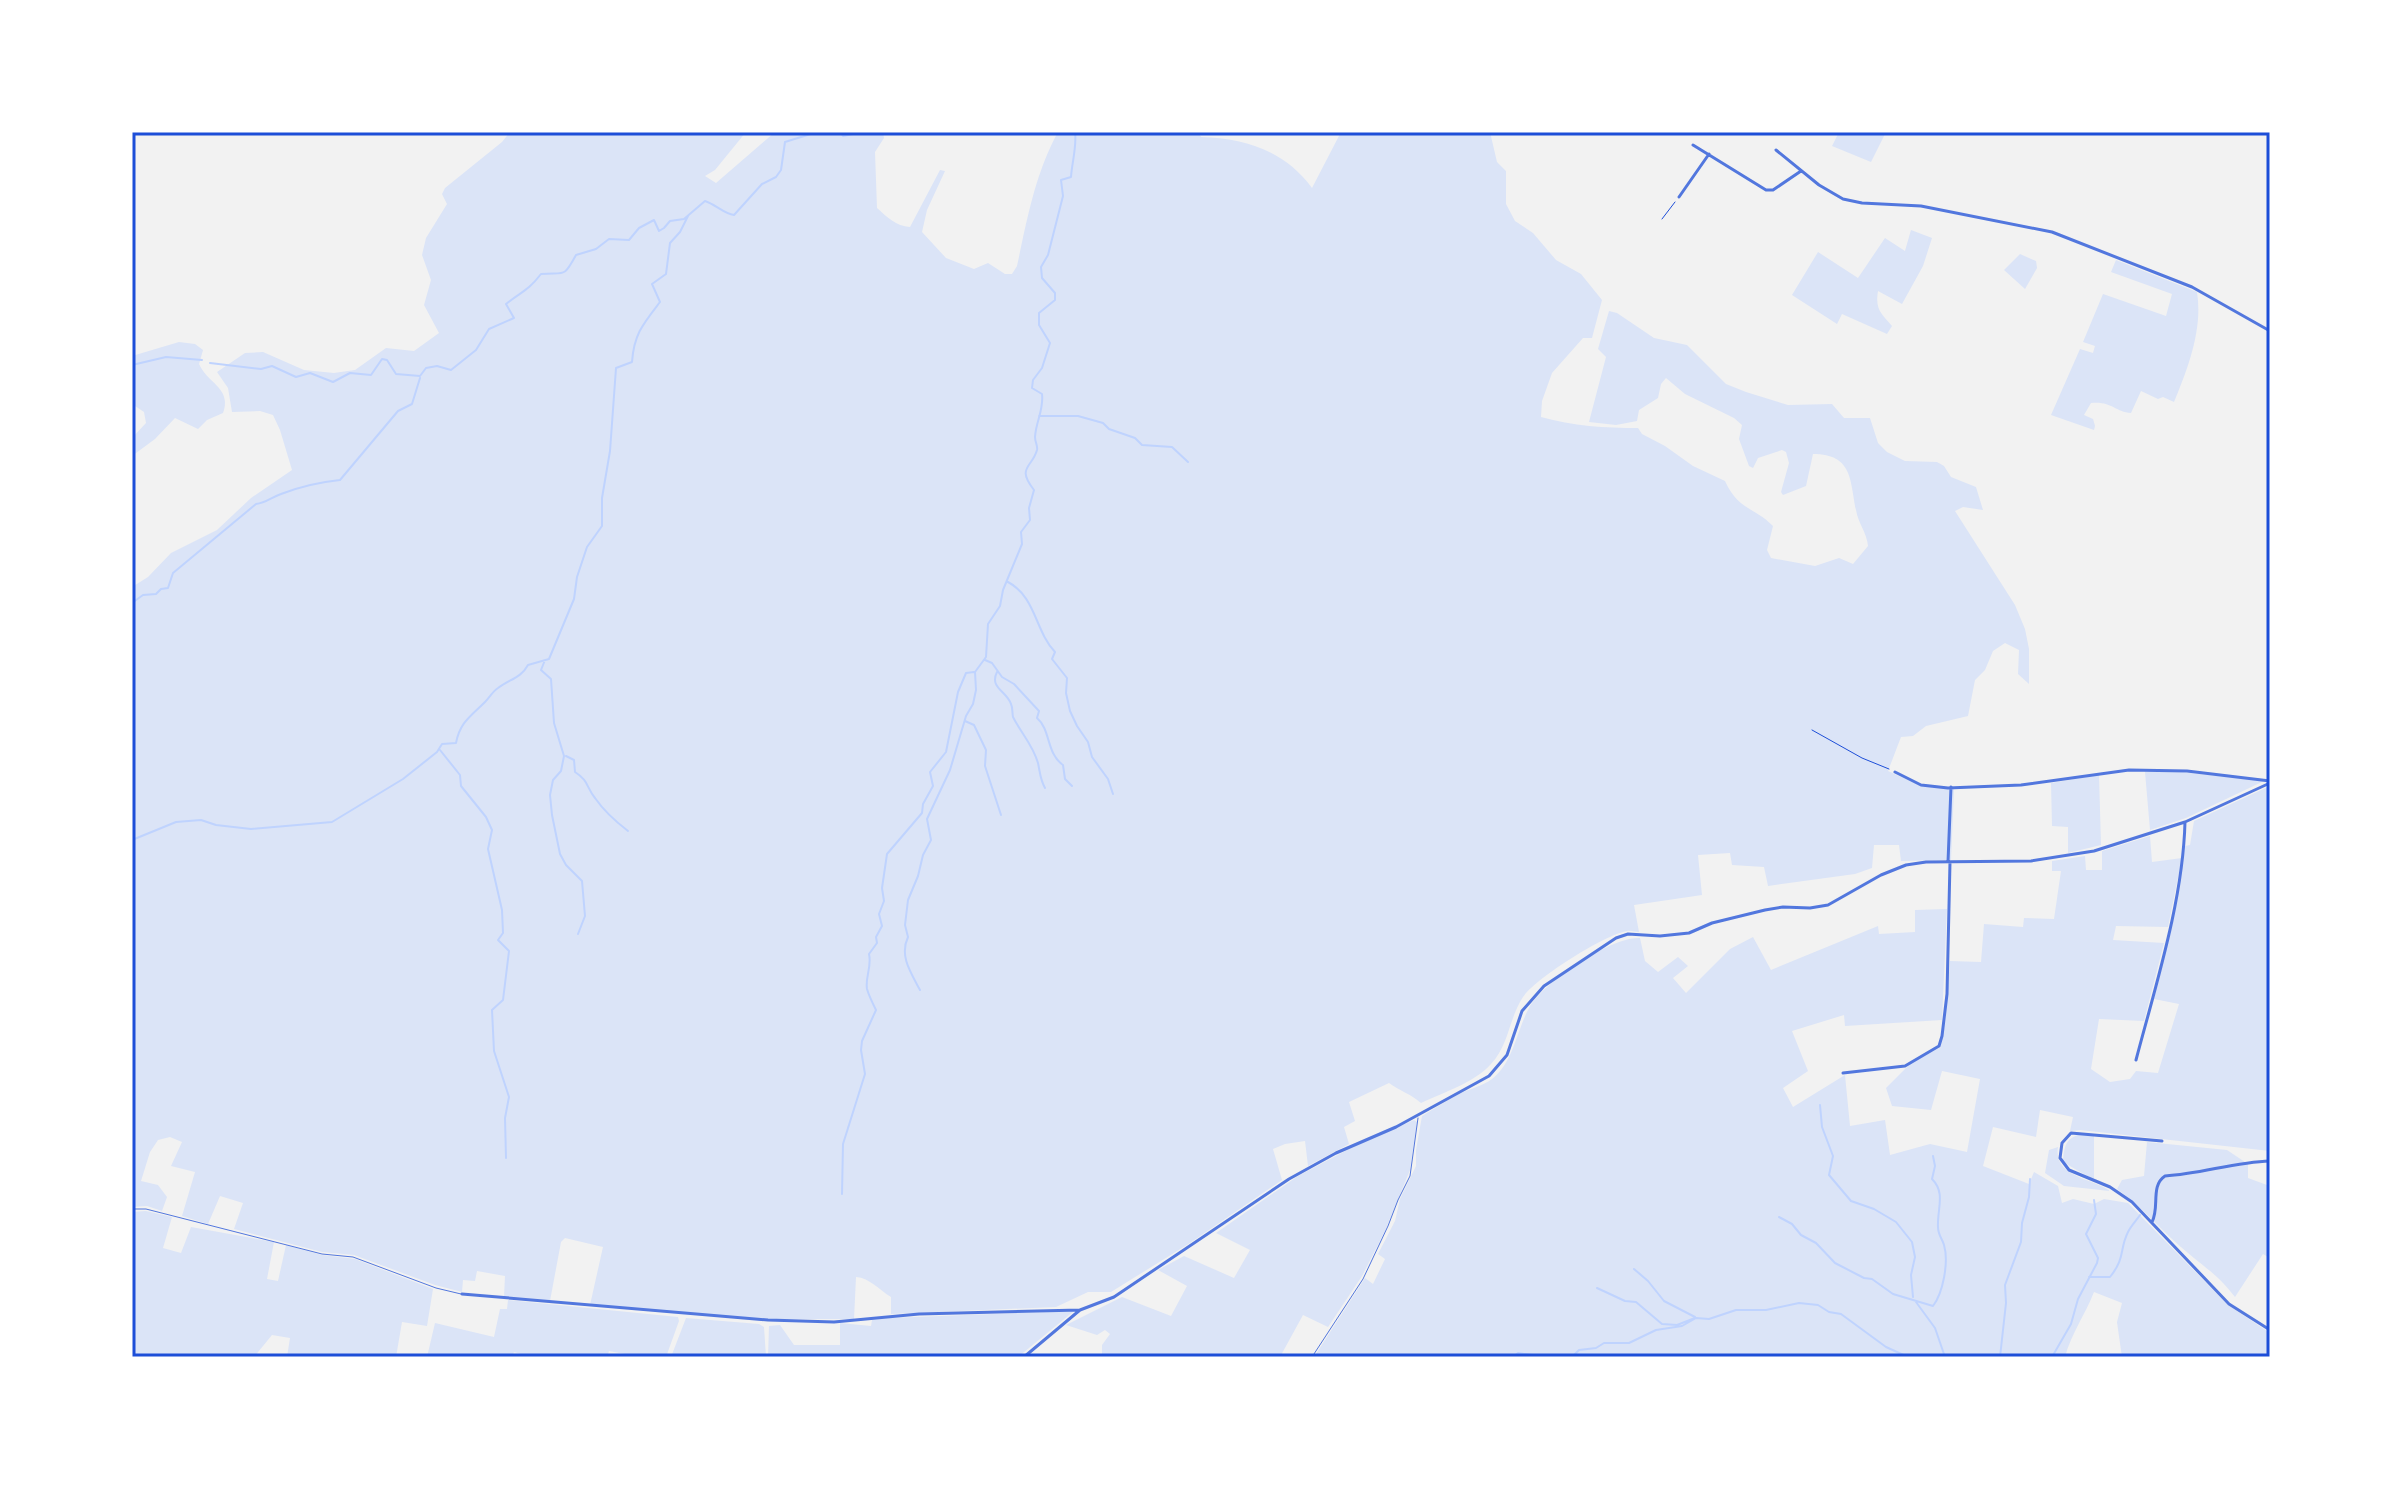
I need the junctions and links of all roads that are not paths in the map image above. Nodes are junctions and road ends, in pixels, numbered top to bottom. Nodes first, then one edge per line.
1 (1693, 145) dead end
2 (1776, 150) dead end
3 (1709, 154) junction
4 (1801, 171) junction
5 (1679, 197) road end
6 (2270, 331) edge
7 (1895, 772) road end
8 (2270, 782) edge
9 (1951, 787) junction
10 (2185, 822) junction
11 (1949, 862) junction
12 (2136, 1060) dead end
13 (1843, 1073) dead end
14 (1419, 1115) junction
15 (2162, 1141) dead end
16 (2270, 1161) edge
17 (132, 1209) edge
18 (2152, 1222) junction
19 (462, 1294) joint
20 (1080, 1310) junction
21 (2270, 1330) edge
22 (1024, 1357) edge
23 (1312, 1357) edge

1 - 3 street
2 - 4 street
3 - 4 street
3 - 5 street
4 - 6 street
7 - 9 street
8 - 9 street
8 - 10 street
9 - 11 street
10 - 11 street
10 - 12 street
11 - 13 street
11 - 14 street
14 - 20 street
14 - 23 lane
15 - 18 street
16 - 18 street
17 - 19 lane
18 - 21 street
19 - 20 street
20 - 22 street

